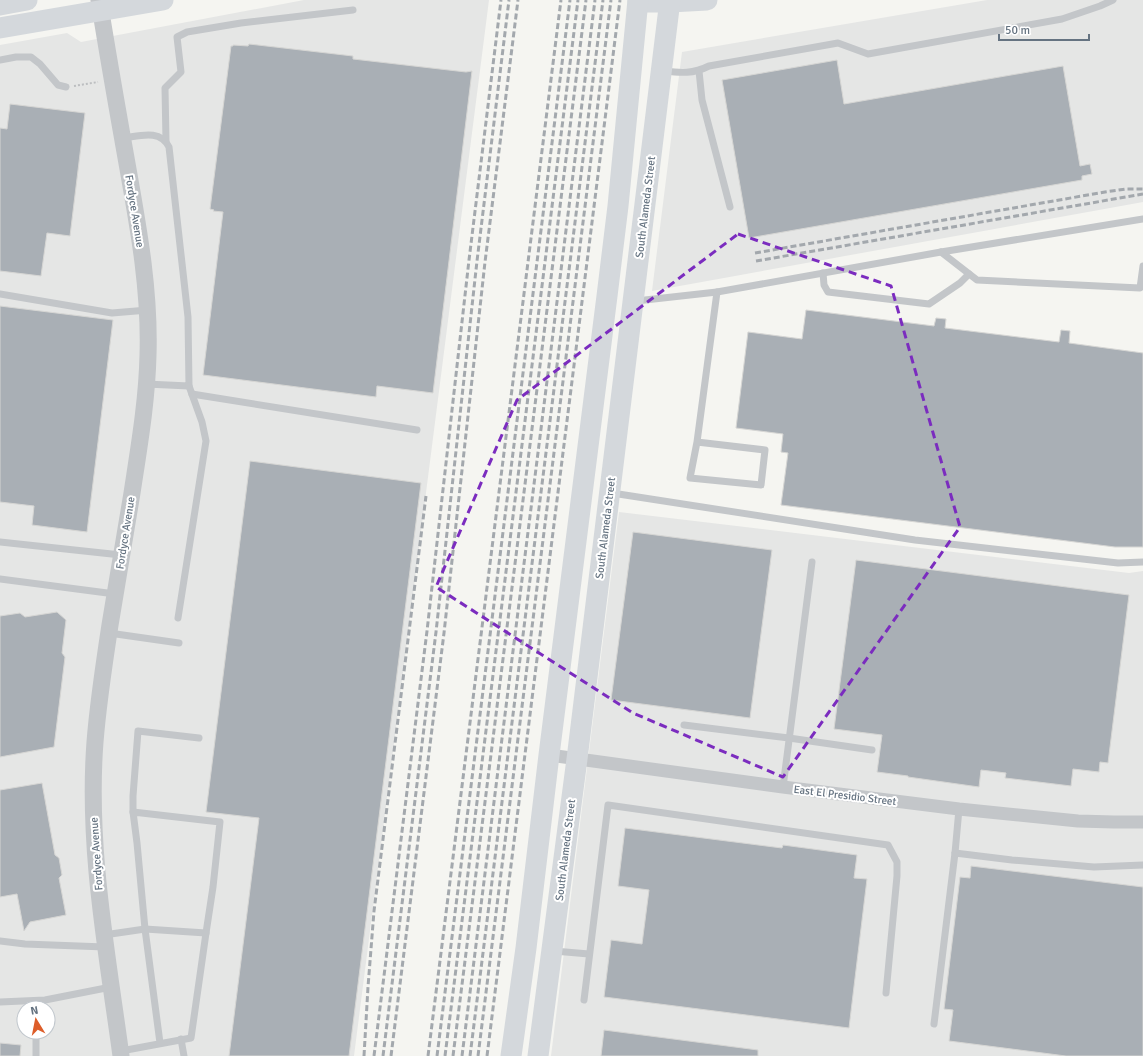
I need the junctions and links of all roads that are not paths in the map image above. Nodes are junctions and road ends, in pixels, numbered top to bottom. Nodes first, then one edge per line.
1 (163, 0) edge
2 (707, 0) edge
3 (1113, 0) edge
4 (638, 1) edge
5 (670, 1) edge
6 (100, 6) edge
7 (353, 10) dead end
8 (0, 28) edge
9 (0, 60) edge
10 (662, 71) junction
11 (699, 71) junction
12 (66, 87) road end
13 (123, 138) junction
14 (166, 141) junction
15 (730, 207) dead end
16 (1143, 219) edge
17 (941, 252) junction
18 (1143, 266) edge
19 (823, 273) junction
20 (969, 274) junction
21 (717, 292) junction
22 (0, 294) edge
23 (607, 296) junction
24 (633, 302) junction
25 (148, 310) junction
26 (146, 384) junction
27 (189, 386) junction
28 (192, 394) junction
29 (417, 430) dead end
30 (697, 442) junction
31 (610, 493) junction
32 (0, 542) edge
33 (122, 555) junction
34 (812, 562) dead end
35 (1143, 562) edge
36 (0, 579) edge
37 (115, 594) junction
38 (178, 618) dead end
39 (109, 633) junction
40 (179, 643) dead end
41 (684, 725) dead end
42 (199, 738) dead end
43 (789, 738) junction
44 (872, 750) dead end
45 (549, 755) junction
46 (577, 759) junction
47 (783, 787) junction
48 (959, 808) junction
49 (133, 812) junction
50 (1143, 822) edge
51 (955, 853) junction
52 (1143, 865) edge
53 (145, 929) junction
54 (206, 933) junction
55 (0, 941) edge
56 (104, 941) junction
57 (526, 948) junction
58 (552, 951) junction
59 (589, 954) junction
60 (111, 987) junction
61 (886, 993) dead end
62 (45, 1000) edge
63 (584, 1000) dead end
64 (0, 1002) edge
65 (16, 1003) edge
66 (934, 1024) dead end
67 (181, 1039) junction
68 (36, 1040) edge
69 (160, 1043) junction
70 (121, 1053) edge
71 (36, 1056) edge
72 (184, 1056) edge
73 (511, 1056) edge
74 (538, 1056) edge

1 - 6 main road
2 - 5 main road
3 - 11 lane
4 - 5 main road
4 - 23 main road
5 - 10 main road, South Alameda Street
6 - 8 main road
6 - 13 street, Fordyce Avenue
7 - 14 lane
9 - 12 lane
10 - 11 lane
10 - 24 main road, South Alameda Street
11 - 15 lane
13 - 14 lane
13 - 25 street, Fordyce Avenue
14 - 27 lane
16 - 17 lane
17 - 19 lane
17 - 20 lane
18 - 20 lane
19 - 20 lane
19 - 21 lane
21 - 24 lane
21 - 30 lane
22 - 25 lane
23 - 24 main road
23 - 45 main road
24 - 31 main road, South Alameda Street
25 - 26 street, Fordyce Avenue
26 - 27 lane
26 - 33 street, Fordyce Avenue
27 - 28 lane
28 - 29 lane
28 - 38 lane
30 - 30 lane
31 - 35 lane
31 - 46 main road, South Alameda Street
32 - 33 lane
33 - 37 street, Fordyce Avenue
34 - 43 lane
36 - 37 lane
37 - 39 street, Fordyce Avenue
39 - 40 lane
39 - 56 street, Fordyce Avenue
41 - 43 lane
42 - 49 lane
43 - 44 lane
43 - 47 lane
45 - 46 street, East El Presidio Street
45 - 57 main road
46 - 47 street, East El Presidio Street
46 - 58 main road, South Alameda Street
47 - 48 street, East El Presidio Street
48 - 50 street, East El Presidio Street
48 - 51 lane
49 - 53 lane
49 - 54 lane
51 - 52 lane
51 - 66 lane
53 - 54 lane
53 - 56 lane
53 - 69 lane
54 - 67 lane
55 - 56 lane
56 - 60 street, Fordyce Avenue
57 - 58 main road
57 - 73 main road
58 - 59 lane
58 - 74 main road, South Alameda Street
59 - 61 lane
59 - 63 lane
60 - 62 lane
60 - 70 street, Fordyce Avenue
64 - 65 lane
67 - 69 lane
67 - 72 lane
68 - 71 lane
69 - 70 lane

